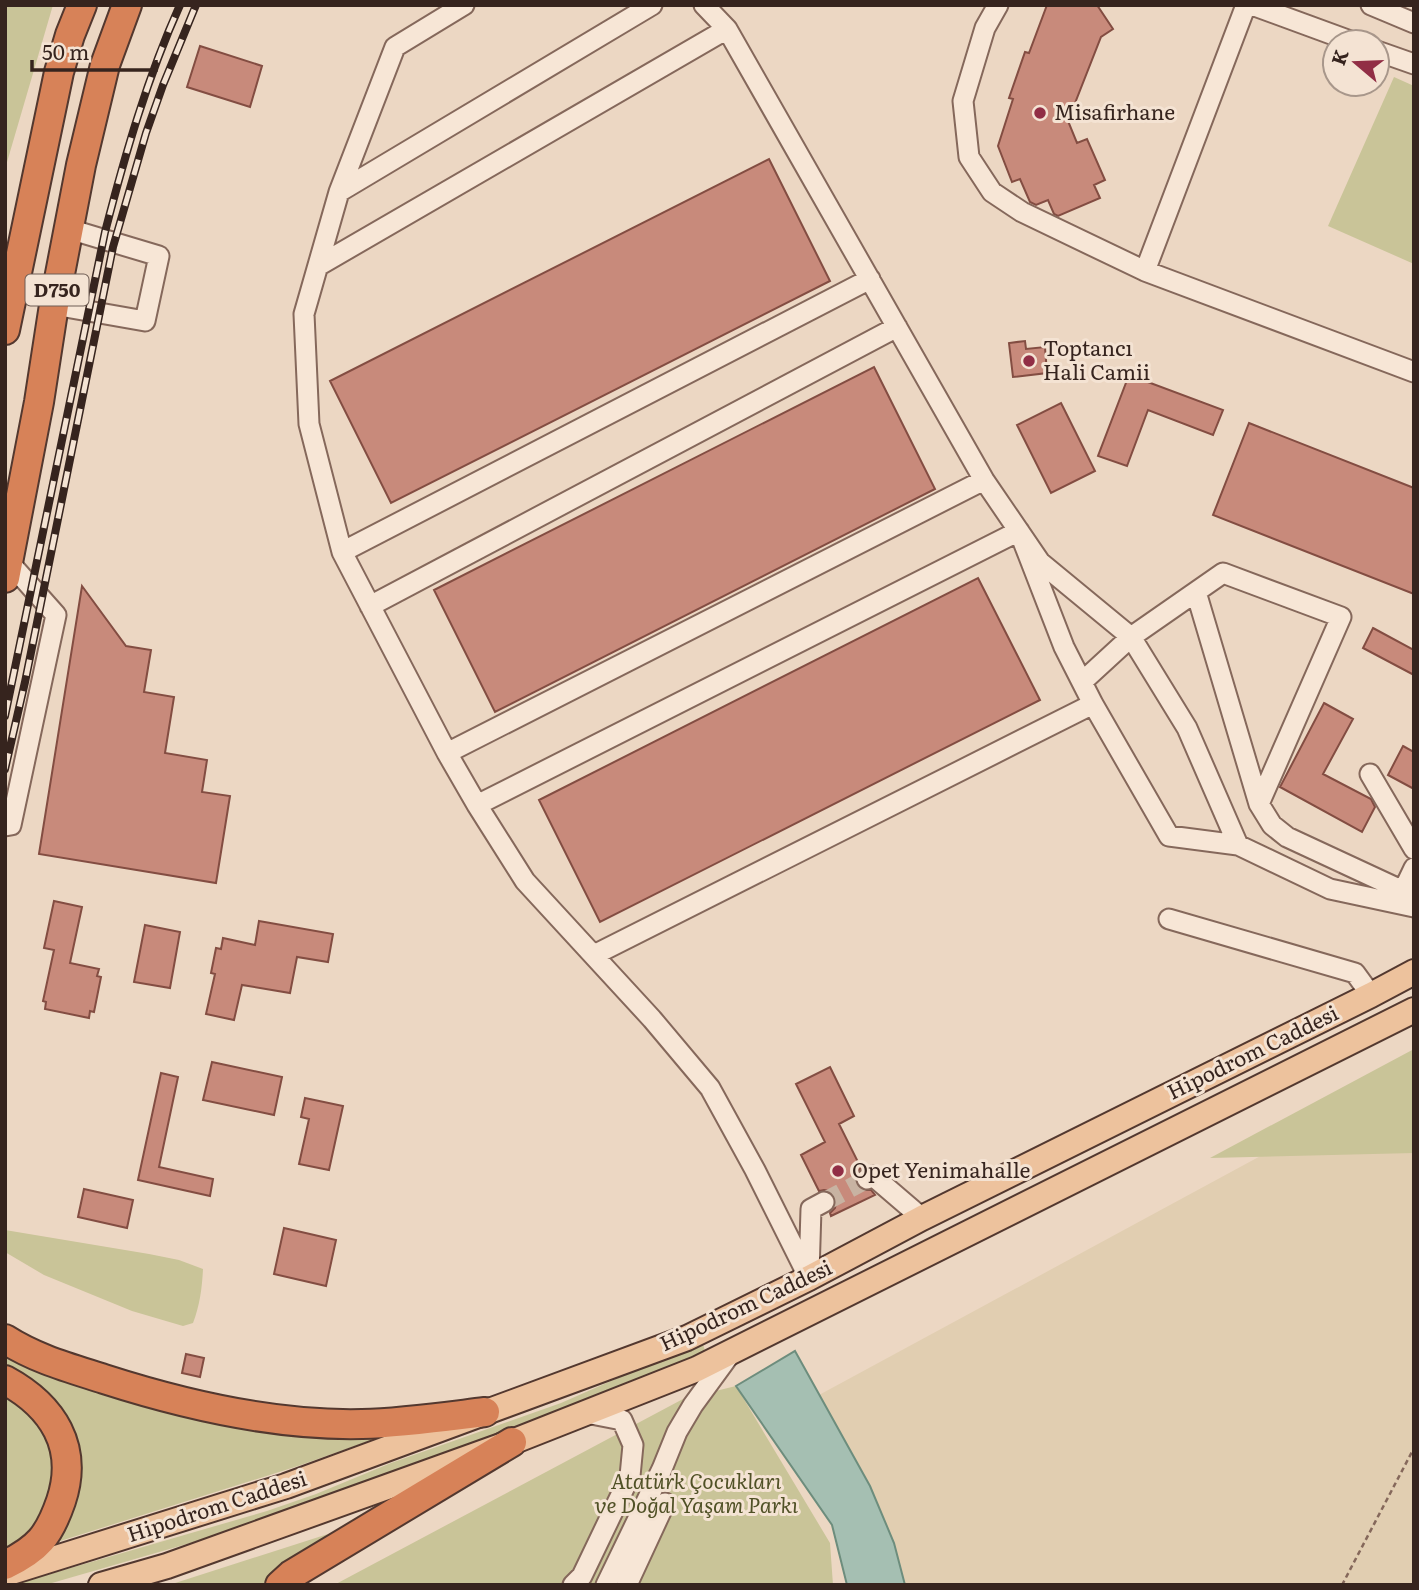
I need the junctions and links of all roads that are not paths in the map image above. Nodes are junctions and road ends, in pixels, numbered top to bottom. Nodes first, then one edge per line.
1 (82, 5) edge
2 (127, 5) edge
3 (464, 5) edge
4 (653, 5) edge
5 (704, 5) edge
6 (998, 5) edge
7 (1246, 5) edge
8 (1252, 5) edge
9 (1370, 5) edge
10 (1414, 23) edge
11 (727, 29) junction
12 (1321, 30) edge
13 (1391, 56) edge
14 (1414, 64) edge
15 (339, 192) junction
16 (69, 229) junction
17 (318, 266) junction
18 (1145, 271) junction
19 (870, 279) junction
20 (54, 305) junction
21 (897, 327) junction
22 (5, 330) edge
23 (1414, 372) edge
24 (984, 480) junction
25 (1019, 531) junction
26 (342, 552) junction
27 (7, 569) edge
28 (1196, 592) junction
29 (370, 606) junction
30 (1131, 637) junction
31 (1082, 681) junction
32 (1093, 704) junction
33 (447, 752) junction
34 (1370, 774) dead end
35 (1259, 804) junction
36 (477, 805) junction
37 (5, 826) edge
38 (1238, 845) junction
39 (1414, 849) edge
40 (1414, 868) edge
41 (1410, 898) edge
42 (1169, 919) dead end
43 (594, 955) junction
44 (1414, 972) edge
45 (1371, 995) junction
46 (1414, 1010) edge
47 (867, 1179) dead end
48 (824, 1202) tunnel mouth
49 (922, 1218) junction
50 (808, 1278) junction
51 (5, 1339) edge
52 (733, 1351) junction
53 (5, 1380) edge
54 (485, 1412) junction
55 (586, 1413) junction
56 (512, 1442) junction
57 (665, 1503) dead end
58 (9, 1570) edge
59 (101, 1585) edge
60 (279, 1585) edge
61 (573, 1585) edge
62 (606, 1585) edge
63 (627, 1585) edge

1 - 22 highway, D750
2 - 16 highway, D750
3 - 15 street
4 - 15 street
5 - 11 street
6 - 18 street
7 - 18 street
8 - 12 street
9 - 10 street
11 - 17 street
11 - 19 street
13 - 14 street
15 - 17 street
16 - 20 highway, D750
16 - 20 street
17 - 26 street
18 - 23 street
19 - 21 street
19 - 26 street
20 - 27 highway, D750
21 - 24 street
21 - 29 street
24 - 25 street
24 - 33 street
25 - 30 street
25 - 31 street
25 - 36 street
26 - 29 street
27 - 37 street
28 - 30 street
28 - 35 street
28 - 35 street
29 - 33 street
30 - 31 street
30 - 38 street
31 - 32 street
32 - 38 street
32 - 43 street
33 - 36 street
34 - 39 street
35 - 41 street
36 - 43 street
38 - 41 street
40 - 41 street
42 - 45 street
43 - 50 street
44 - 45 main road, Hipodrom Caddesi
45 - 49 main road, Hipodrom Caddesi
46 - 52 main road, Hipodrom Caddesi
47 - 49 street
48 - 50 street
49 - 50 main road, Hipodrom Caddesi
50 - 54 main road, Hipodrom Caddesi
51 - 54 highway
52 - 55 main road, Hipodrom Caddesi
52 - 62 street
53 - 58 highway
54 - 58 main road, Hipodrom Caddesi
55 - 56 main road, Hipodrom Caddesi
55 - 61 street
56 - 59 main road, Hipodrom Caddesi
56 - 60 highway
57 - 63 street

